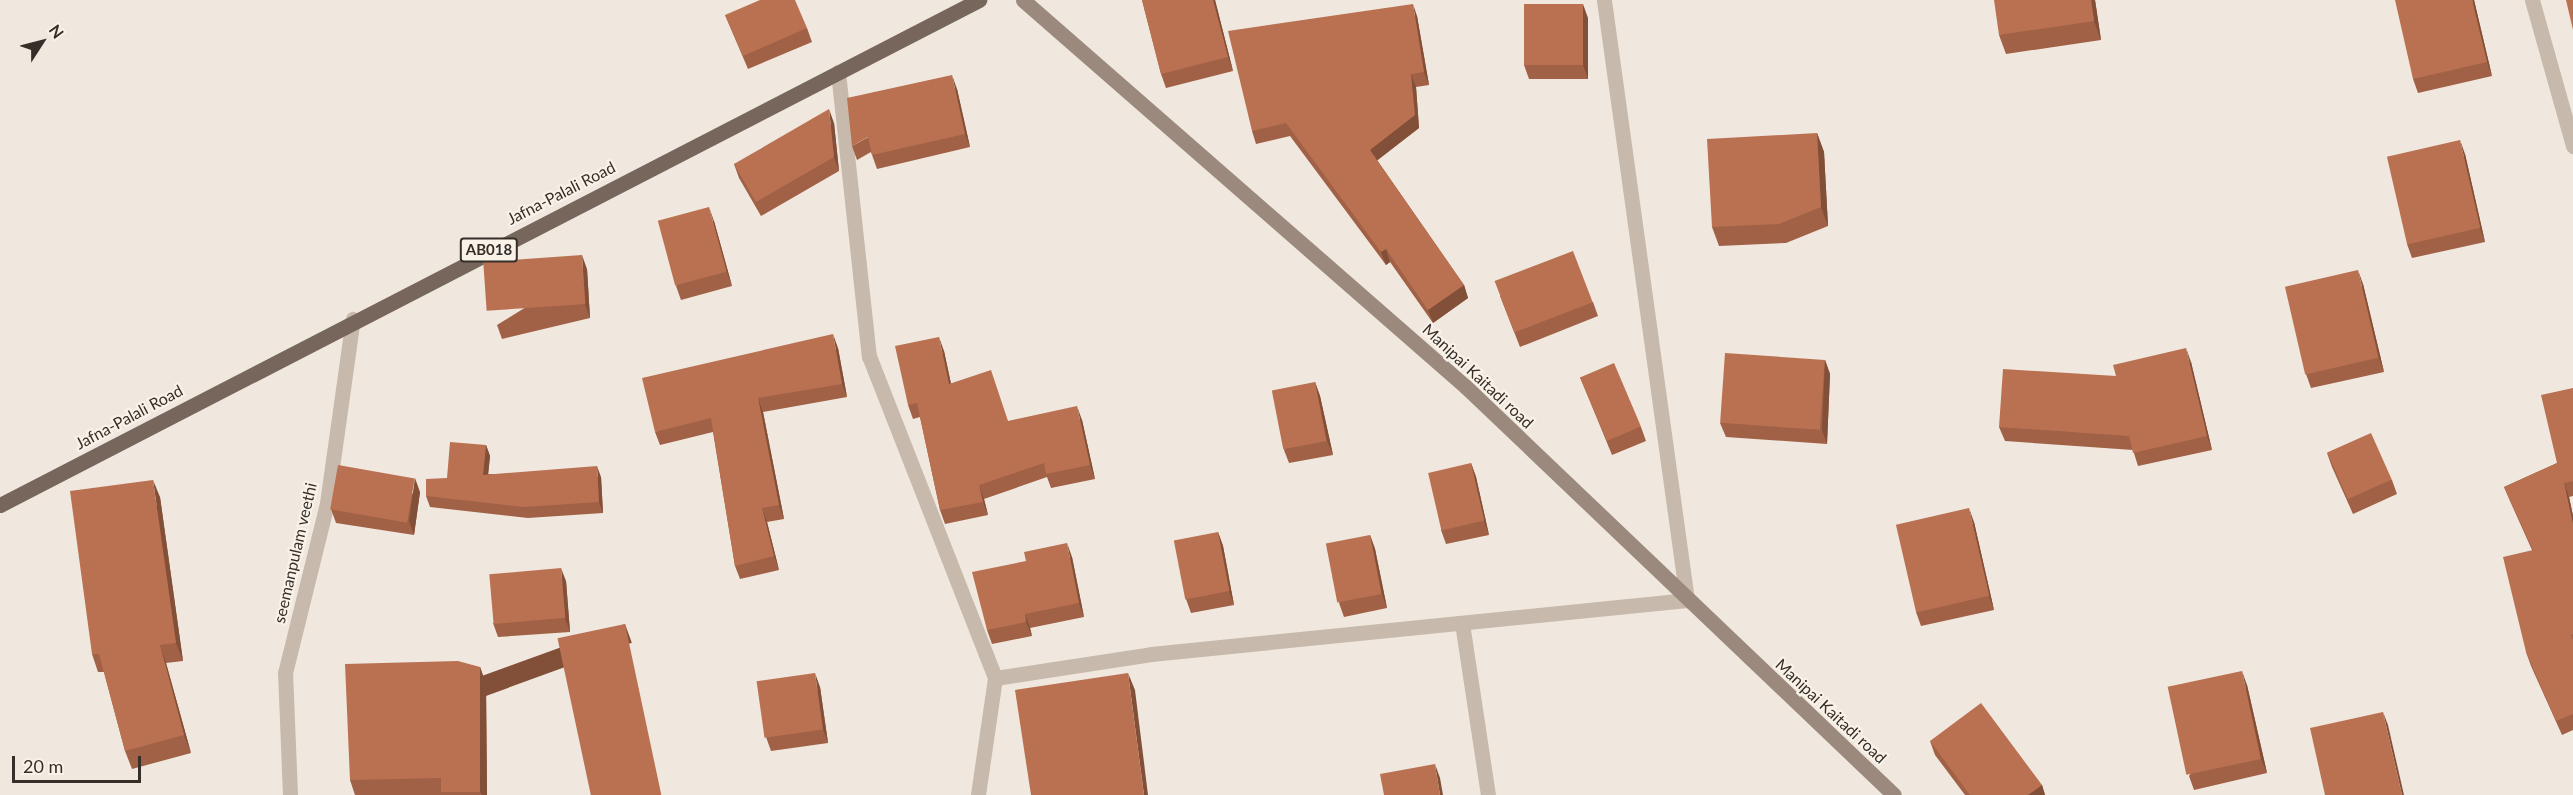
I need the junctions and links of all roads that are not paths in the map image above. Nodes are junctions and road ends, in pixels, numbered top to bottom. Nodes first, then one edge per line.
1 (980, 0) edge
2 (1023, 0) edge
3 (1604, 0) edge
4 (2532, 0) edge
5 (838, 72) junction
6 (2573, 146) edge
7 (353, 320) junction
8 (0, 506) edge
9 (1687, 600) junction
10 (1462, 623) junction
11 (995, 678) junction
12 (290, 795) edge
13 (978, 795) edge
14 (1488, 795) edge
15 (1894, 795) edge

1 - 5 main road, Jafna-Palali Road / AB018
2 - 9 main road, Manipai Kaitadi road
3 - 9 street
4 - 6 street
5 - 7 main road, Jafna-Palali Road / AB018
5 - 11 street
7 - 8 main road, Jafna-Palali Road / AB018
7 - 12 street, seemanpulam veethi
9 - 10 street
9 - 15 main road, Manipai Kaitadi road
10 - 11 street
10 - 14 street
11 - 13 street

